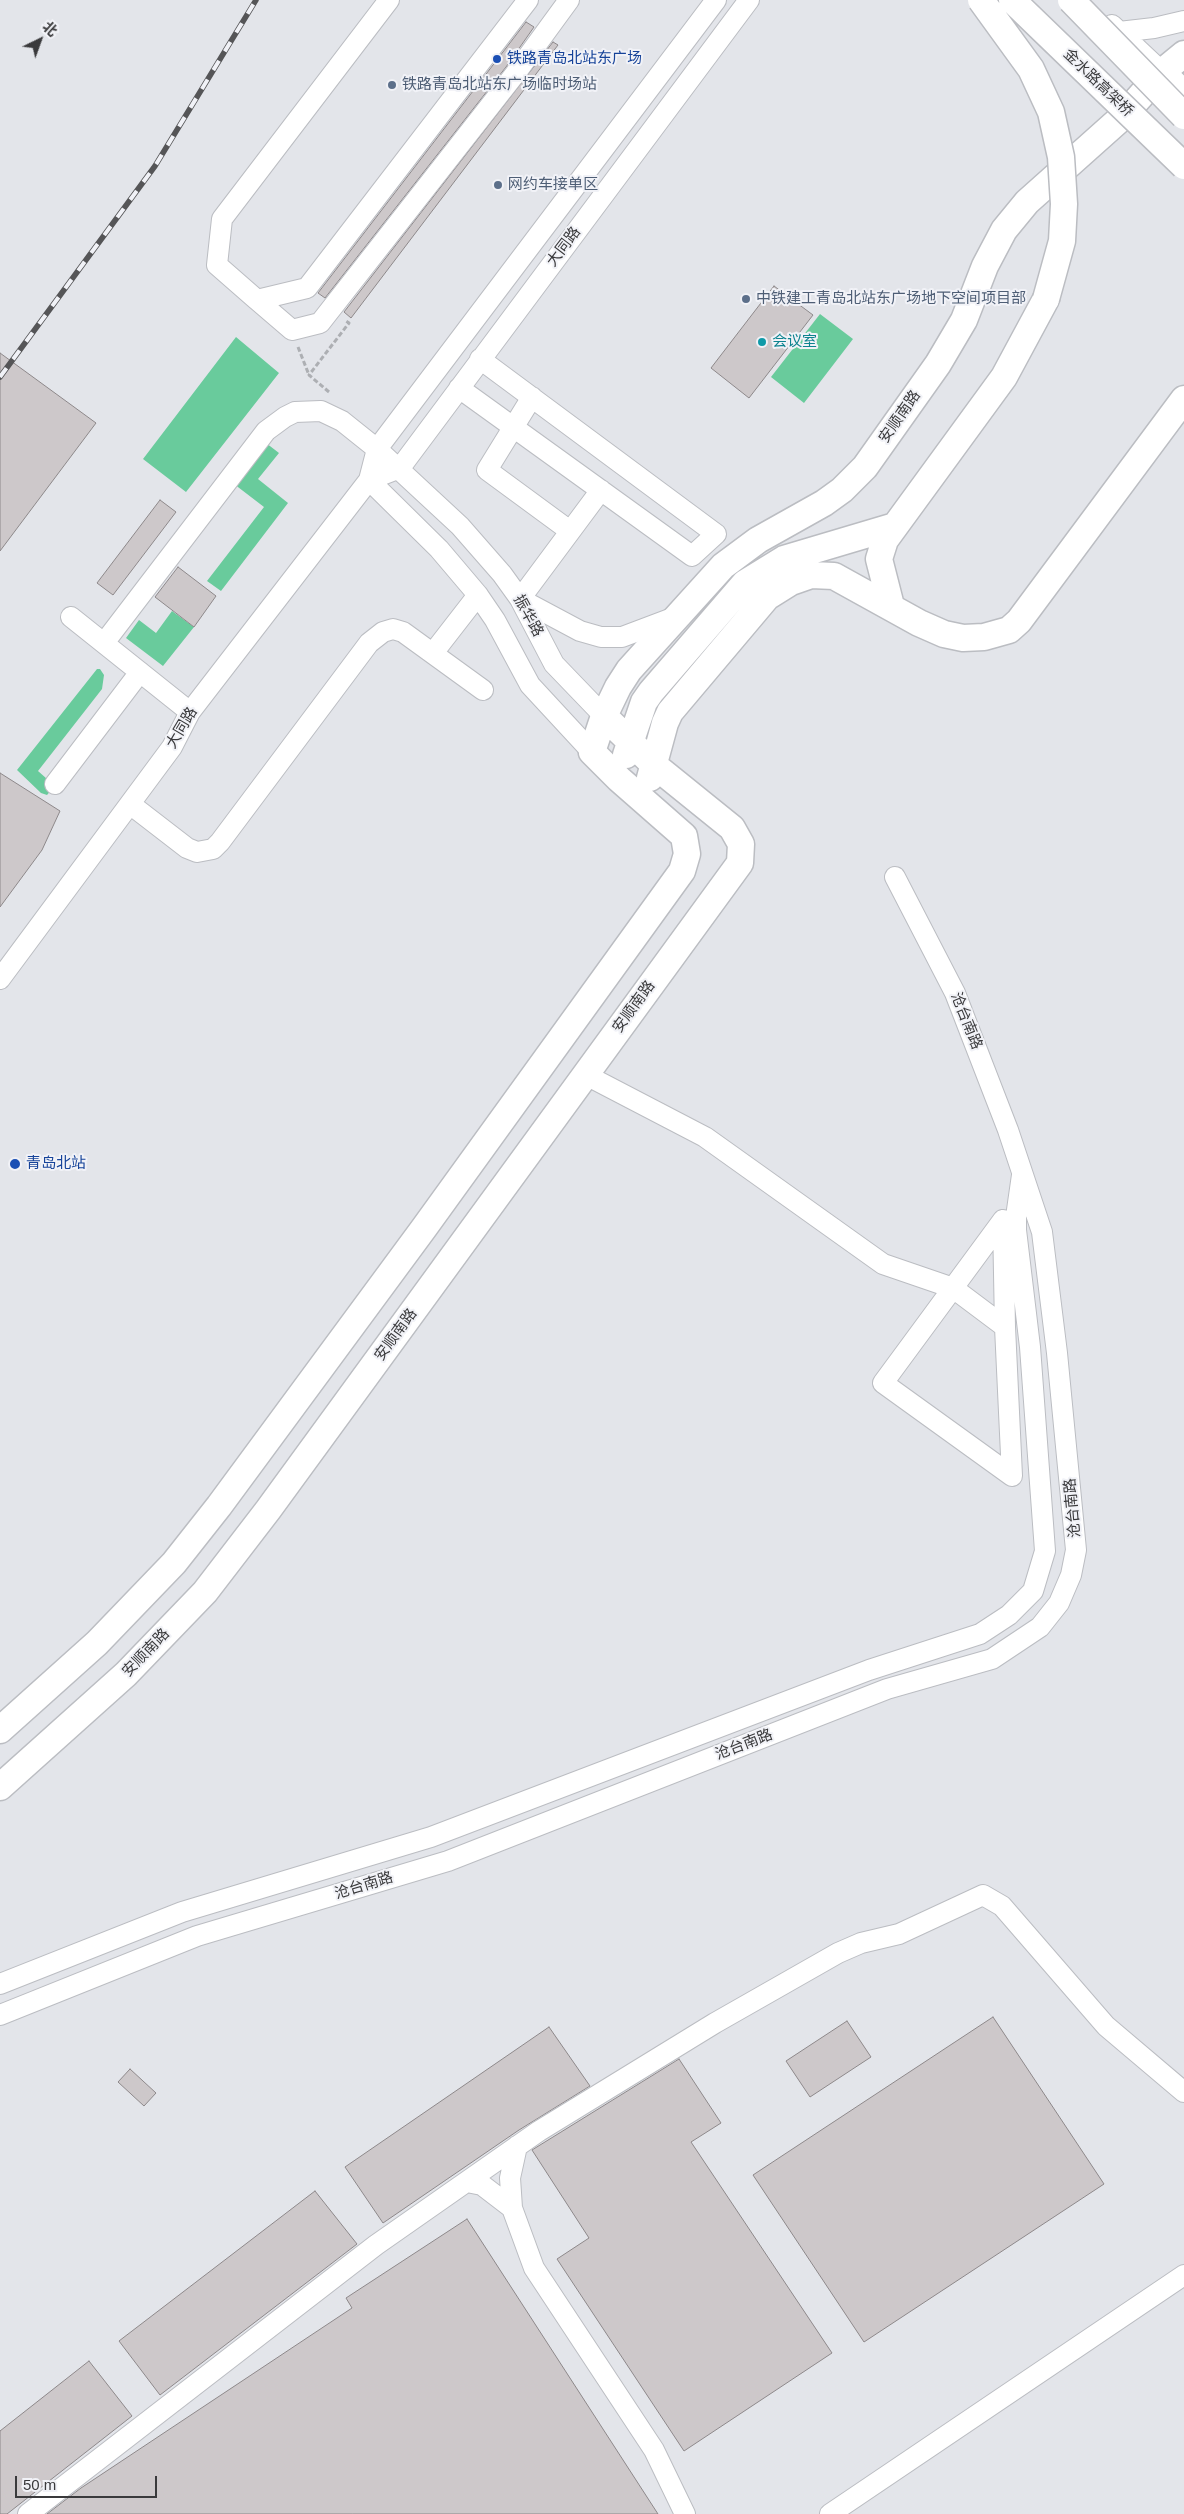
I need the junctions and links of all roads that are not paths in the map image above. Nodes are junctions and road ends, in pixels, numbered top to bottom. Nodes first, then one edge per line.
1 (389, 0) edge
2 (528, 0) edge
3 (569, 0) edge
4 (716, 0) edge
5 (749, 0) edge
6 (981, 0) edge
7 (993, 0) edge
8 (1012, 0) edge
9 (1071, 0) edge
10 (1085, 0) edge
11 (1184, 21) edge
12 (1119, 32) junction
13 (1184, 54) edge
14 (1162, 72) junction
15 (1184, 94) edge
16 (1184, 116) edge
17 (1120, 119) junction
18 (1184, 166) edge
19 (1184, 173) edge
20 (257, 300) junction
21 (480, 359) junction
22 (459, 388) junction
23 (532, 397) junction
24 (1184, 399) edge
25 (512, 426) junction
26 (377, 449) junction
27 (400, 468) junction
28 (369, 480) junction
29 (601, 490) junction
30 (895, 526) junction
31 (570, 531) junction
32 (478, 595) junction
33 (520, 599) junction
34 (891, 606) junction
35 (71, 617) dead end
36 (675, 617) junction
37 (104, 643) junction
38 (433, 653) junction
39 (140, 672) junction
40 (483, 690) dead end
41 (190, 712) junction
42 (604, 716) junction
43 (630, 742) junction
44 (592, 752) junction
45 (654, 765) junction
46 (619, 780) junction
47 (55, 784) dead end
48 (643, 802) junction
49 (130, 804) junction
50 (741, 844) joint
51 (895, 876) dead end
52 (0, 979) edge
53 (584, 1074) junction
54 (1023, 1171) junction
55 (953, 1288) junction
56 (1005, 1327) junction
57 (0, 1730) edge
58 (0, 1788) edge
59 (0, 1984) edge
60 (0, 2015) edge
61 (1184, 2092) edge
62 (517, 2146) junction
63 (467, 2182) junction
64 (512, 2208) junction
65 (1184, 2275) edge
66 (28, 2514) edge
67 (685, 2514) edge
68 (830, 2514) edge

1 - 20 street
2 - 20 street
3 - 20 street
4 - 26 street, 大同路
5 - 21 street, 大同路
6 - 30 main road, bridge
7 - 17 street
8 - 18 main road, 金水路高架桥, bridge
9 - 16 main road, bridge
10 - 12 street
11 - 12 street
12 - 14 street
13 - 14 main road, 安顺南路
14 - 15 main road
14 - 17 main road, 安顺南路
17 - 19 main road
17 - 36 main road, 安顺南路
21 - 22 street, 大同路
21 - 23 street
22 - 25 street
22 - 27 street, 大同路
23 - 25 street
23 - 29 street
24 - 34 main road
25 - 29 street
25 - 31 street
26 - 27 street, 振华路
26 - 28 street, 大同路
26 - 37 street, 振华路
27 - 28 street
27 - 33 street, 振华路
28 - 32 street, 振华路
28 - 41 street, 大同路
29 - 31 street
30 - 34 main road
30 - 43 main road
31 - 33 street
32 - 38 street
32 - 44 street, 振华路
33 - 36 street
33 - 42 street, 振华路
34 - 45 main road
35 - 37 street
36 - 42 main road, 安顺南路
37 - 39 street
38 - 40 street
38 - 49 street
39 - 41 street
39 - 47 street
41 - 49 street, 大同路
42 - 43 main road, 振华路
42 - 44 main road, 安顺南路
43 - 45 main road, 振华路
43 - 46 main road
44 - 46 main road
45 - 48 main road
45 - 50 main road, 振华路
46 - 48 main road
48 - 57 main road
49 - 52 street, 大同路
50 - 53 main road, 安顺南路
51 - 54 street, 沧台南路
53 - 55 street
53 - 58 main road, 安顺南路
54 - 59 street, 沧台南路
54 - 60 street, 沧台南路
55 - 56 street
55 - 56 street
55 - 56 street
61 - 62 street
62 - 63 street
62 - 64 street
63 - 64 street
63 - 66 street
64 - 67 street
65 - 68 street

